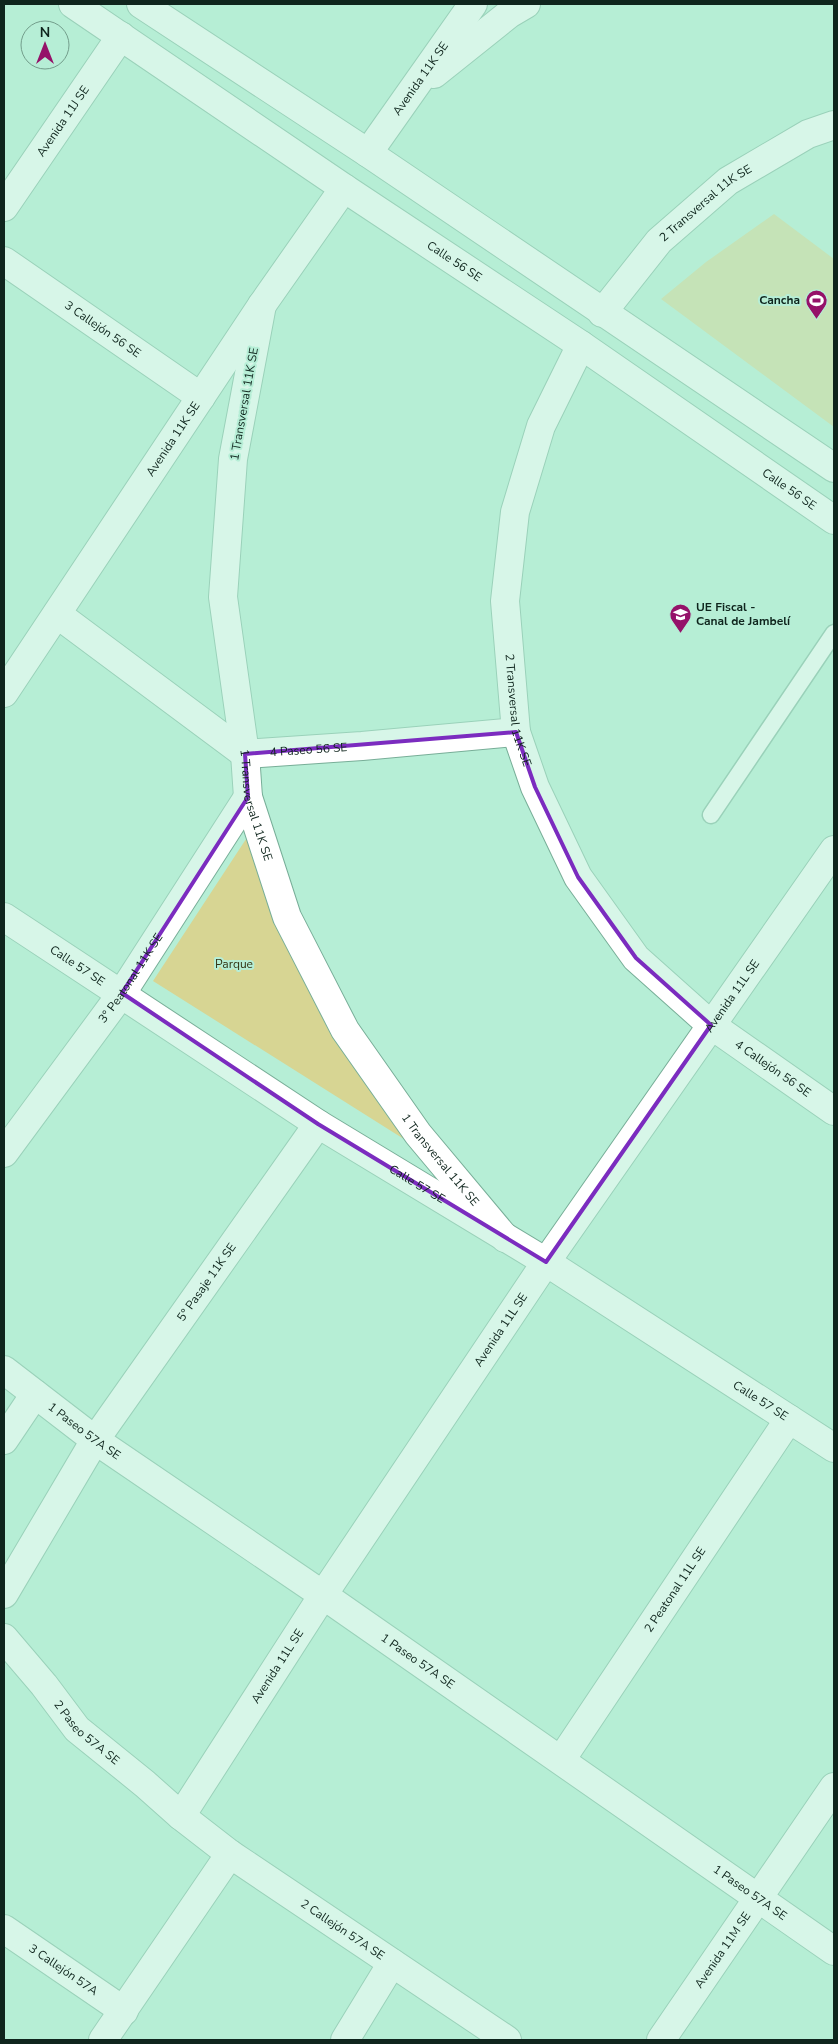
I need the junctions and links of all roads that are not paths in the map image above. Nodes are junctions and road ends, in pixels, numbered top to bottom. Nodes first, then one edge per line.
1 (73, 4) edge
2 (143, 4) edge
3 (473, 4) edge
4 (526, 4) edge
5 (121, 36) junction
6 (411, 92) junction
7 (834, 125) edge
8 (368, 153) junction
9 (344, 188) junction
10 (4, 207) edge
11 (4, 261) edge
12 (262, 304) junction
13 (602, 313) junction
14 (582, 345) junction
15 (201, 397) junction
16 (834, 468) edge
17 (834, 520) edge
18 (57, 614) junction
19 (834, 633) edge
20 (4, 693) edge
21 (516, 732) junction
22 (245, 754) junction
23 (248, 797) junction
24 (710, 815) dead end
25 (834, 850) edge
26 (4, 917) edge
27 (122, 993) junction
28 (710, 1025) junction
29 (834, 1111) edge
30 (318, 1124) junction
31 (4, 1153) edge
32 (505, 1238) junction
33 (546, 1262) junction
34 (4, 1370) edge
35 (35, 1394) junction
36 (789, 1419) junction
37 (4, 1440) edge
38 (96, 1440) junction
39 (834, 1448) edge
40 (4, 1594) edge
41 (323, 1595) junction
42 (4, 1638) edge
43 (561, 1760) junction
44 (834, 1787) edge
45 (181, 1816) junction
46 (230, 1854) junction
47 (758, 1898) junction
48 (4, 1929) edge
49 (834, 1951) edge
50 (392, 1963) junction
51 (124, 2011) junction
52 (103, 2040) edge
53 (345, 2040) edge
54 (508, 2040) edge
55 (661, 2040) edge

1 - 5 street, Calle 56 SE
2 - 8 street
3 - 6 street, Avenida 11K SE
4 - 6 street
5 - 9 street, Calle 56 SE
5 - 10 street, Avenida 11J SE
6 - 8 street, Avenida 11K SE
7 - 13 street, 2 Transversal 11K SE
8 - 13 street
9 - 12 street, Avenida 11K SE
9 - 14 street, Calle 56 SE
11 - 15 street, 3 Callejón 56 SE
12 - 15 street, Avenida 11K SE
12 - 22 street, 1 Transversal 11K SE
13 - 16 street
14 - 17 street, Calle 56 SE
14 - 21 street, 2 Transversal 11K SE
15 - 18 street, Avenida 11K SE
18 - 20 street, Avenida 11K SE
18 - 22 street
19 - 24 lane
21 - 22 street, 4 Paseo 56 SE
21 - 28 street, 2 Transversal 11K SE
22 - 23 street, 1 Transversal 11K SE
23 - 27 street, 3° Peatonal 11K SE
23 - 32 street, 1 Transversal 11K SE
25 - 28 street, Avenida 11L SE
26 - 27 street, Calle 57 SE
27 - 30 street, Calle 57 SE
27 - 31 street, 3° Peatonal 11K SE
28 - 29 street, 4 Callejón 56 SE
28 - 33 street, Avenida 11L SE
30 - 32 street, Calle 57 SE
30 - 38 street, 5° Pasaje 11K SE
32 - 33 street, Calle 57 SE
33 - 36 street, Calle 57 SE
33 - 41 street, Avenida 11L SE
34 - 35 street, 1 Paseo 57A SE
35 - 37 street
35 - 38 street, 1 Paseo 57A SE
36 - 39 street, Calle 57 SE
36 - 43 street, 2 Peatonal 11L SE
38 - 40 street, 5° Pasaje 11K SE
38 - 41 street, 1 Paseo 57A SE
41 - 43 street, 1 Paseo 57A SE
41 - 45 street, Avenida 11L SE
42 - 45 street, 2 Paseo 57A SE
43 - 47 street, 1 Paseo 57A SE
44 - 47 street, Avenida 11M SE
45 - 46 street, 2 Callejón 57A SE
46 - 50 street, 2 Callejón 57A SE
46 - 51 street
47 - 49 street, 1 Paseo 57A SE
47 - 55 street, Avenida 11M SE
48 - 51 street, 3 Callejón 57A
50 - 53 street
50 - 54 street, 2 Callejón 57A SE
51 - 52 street

